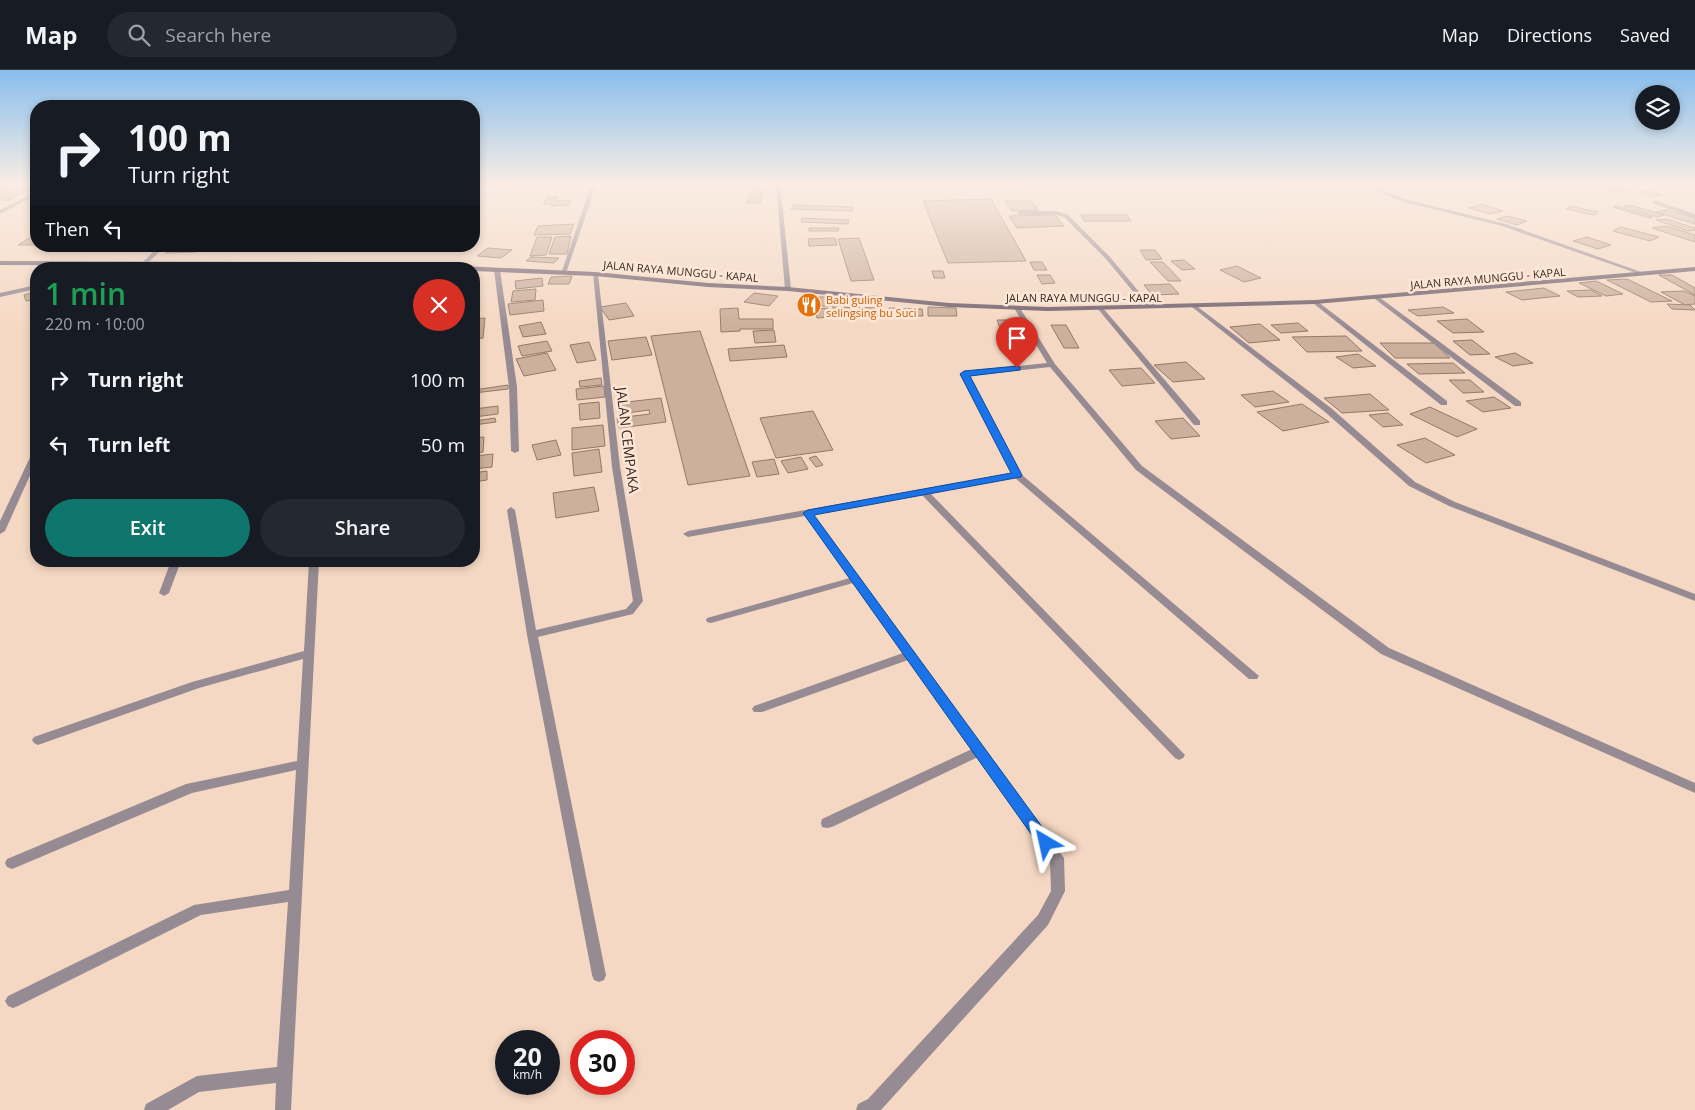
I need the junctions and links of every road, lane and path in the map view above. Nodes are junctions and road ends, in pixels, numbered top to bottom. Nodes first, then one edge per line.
1 (578, 232) edge
2 (783, 232) edge
3 (1082, 232) edge
4 (1523, 232) edge
5 (156, 252) edge
6 (146, 262) edge
7 (0, 263) edge
8 (30, 264) edge
9 (480, 269) edge
10 (1695, 269) edge
11 (497, 270) junction
12 (563, 273) junction
13 (1641, 273) junction
14 (595, 274) junction
15 (30, 288) edge
16 (788, 289) junction
17 (0, 295) edge
18 (1377, 298) junction
19 (1315, 302) junction
20 (1148, 306) junction
21 (1194, 306) junction
22 (1016, 308) junction
23 (1100, 308) junction
24 (1052, 364) junction
25 (1444, 403) dead end
26 (1518, 404) dead end
27 (1197, 423) dead end
28 (515, 451) dead end
29 (30, 466) edge
30 (1017, 475) junction
31 (924, 492) junction
32 (511, 510) dead end
33 (808, 513) junction
34 (0, 531) edge
35 (688, 534) dead end
36 (174, 567) edge
37 (314, 567) edge
38 (856, 579) junction
39 (164, 592) dead end
40 (1695, 598) edge
41 (711, 620) dead end
42 (532, 634) junction
43 (310, 653) junction
44 (910, 655) junction
45 (1253, 676) dead end
46 (758, 709) dead end
47 (38, 740) dead end
48 (980, 751) junction
49 (1179, 755) dead end
50 (303, 764) junction
51 (1695, 788) edge
52 (827, 823) dead end
53 (12, 863) dead end
54 (296, 895) junction
55 (599, 975) dead end
56 (13, 1002) dead end
57 (284, 1074) junction
58 (870, 1108) edge
59 (152, 1110) edge
60 (282, 1110) edge

1 - 12 street
2 - 16 street
3 - 20 street
4 - 13 street
5 - 6 street
7 - 8 street, JALAN RAYA MUNGGU - KAPAL
9 - 11 street, JALAN RAYA MUNGGU - KAPAL
10 - 13 street, JALAN RAYA MUNGGU - KAPAL
11 - 12 street, JALAN RAYA MUNGGU - KAPAL
11 - 28 street
12 - 14 street, JALAN RAYA MUNGGU - KAPAL
13 - 18 street, JALAN RAYA MUNGGU - KAPAL
14 - 16 street, JALAN RAYA MUNGGU - KAPAL
14 - 42 street, JALAN CEMPAKA
15 - 17 street
16 - 22 street, JALAN RAYA MUNGGU - KAPAL
18 - 19 street, JALAN RAYA MUNGGU - KAPAL
18 - 26 street
19 - 21 street, JALAN RAYA MUNGGU - KAPAL
19 - 25 street
20 - 21 street, JALAN RAYA MUNGGU - KAPAL
20 - 23 street, JALAN RAYA MUNGGU - KAPAL
21 - 40 street
22 - 23 street, JALAN RAYA MUNGGU - KAPAL
22 - 24 street
23 - 27 street
24 - 30 street
24 - 51 street
29 - 34 street
30 - 31 street
30 - 45 street
31 - 33 street
31 - 49 street
32 - 42 street
33 - 35 street
33 - 38 street
36 - 39 street
37 - 43 street
38 - 41 street
38 - 44 street
42 - 55 street
43 - 47 street
43 - 50 street
44 - 46 street
44 - 48 street
48 - 52 street
48 - 58 street
50 - 53 street
50 - 54 street
54 - 56 street
54 - 57 street
57 - 59 street
57 - 60 street

